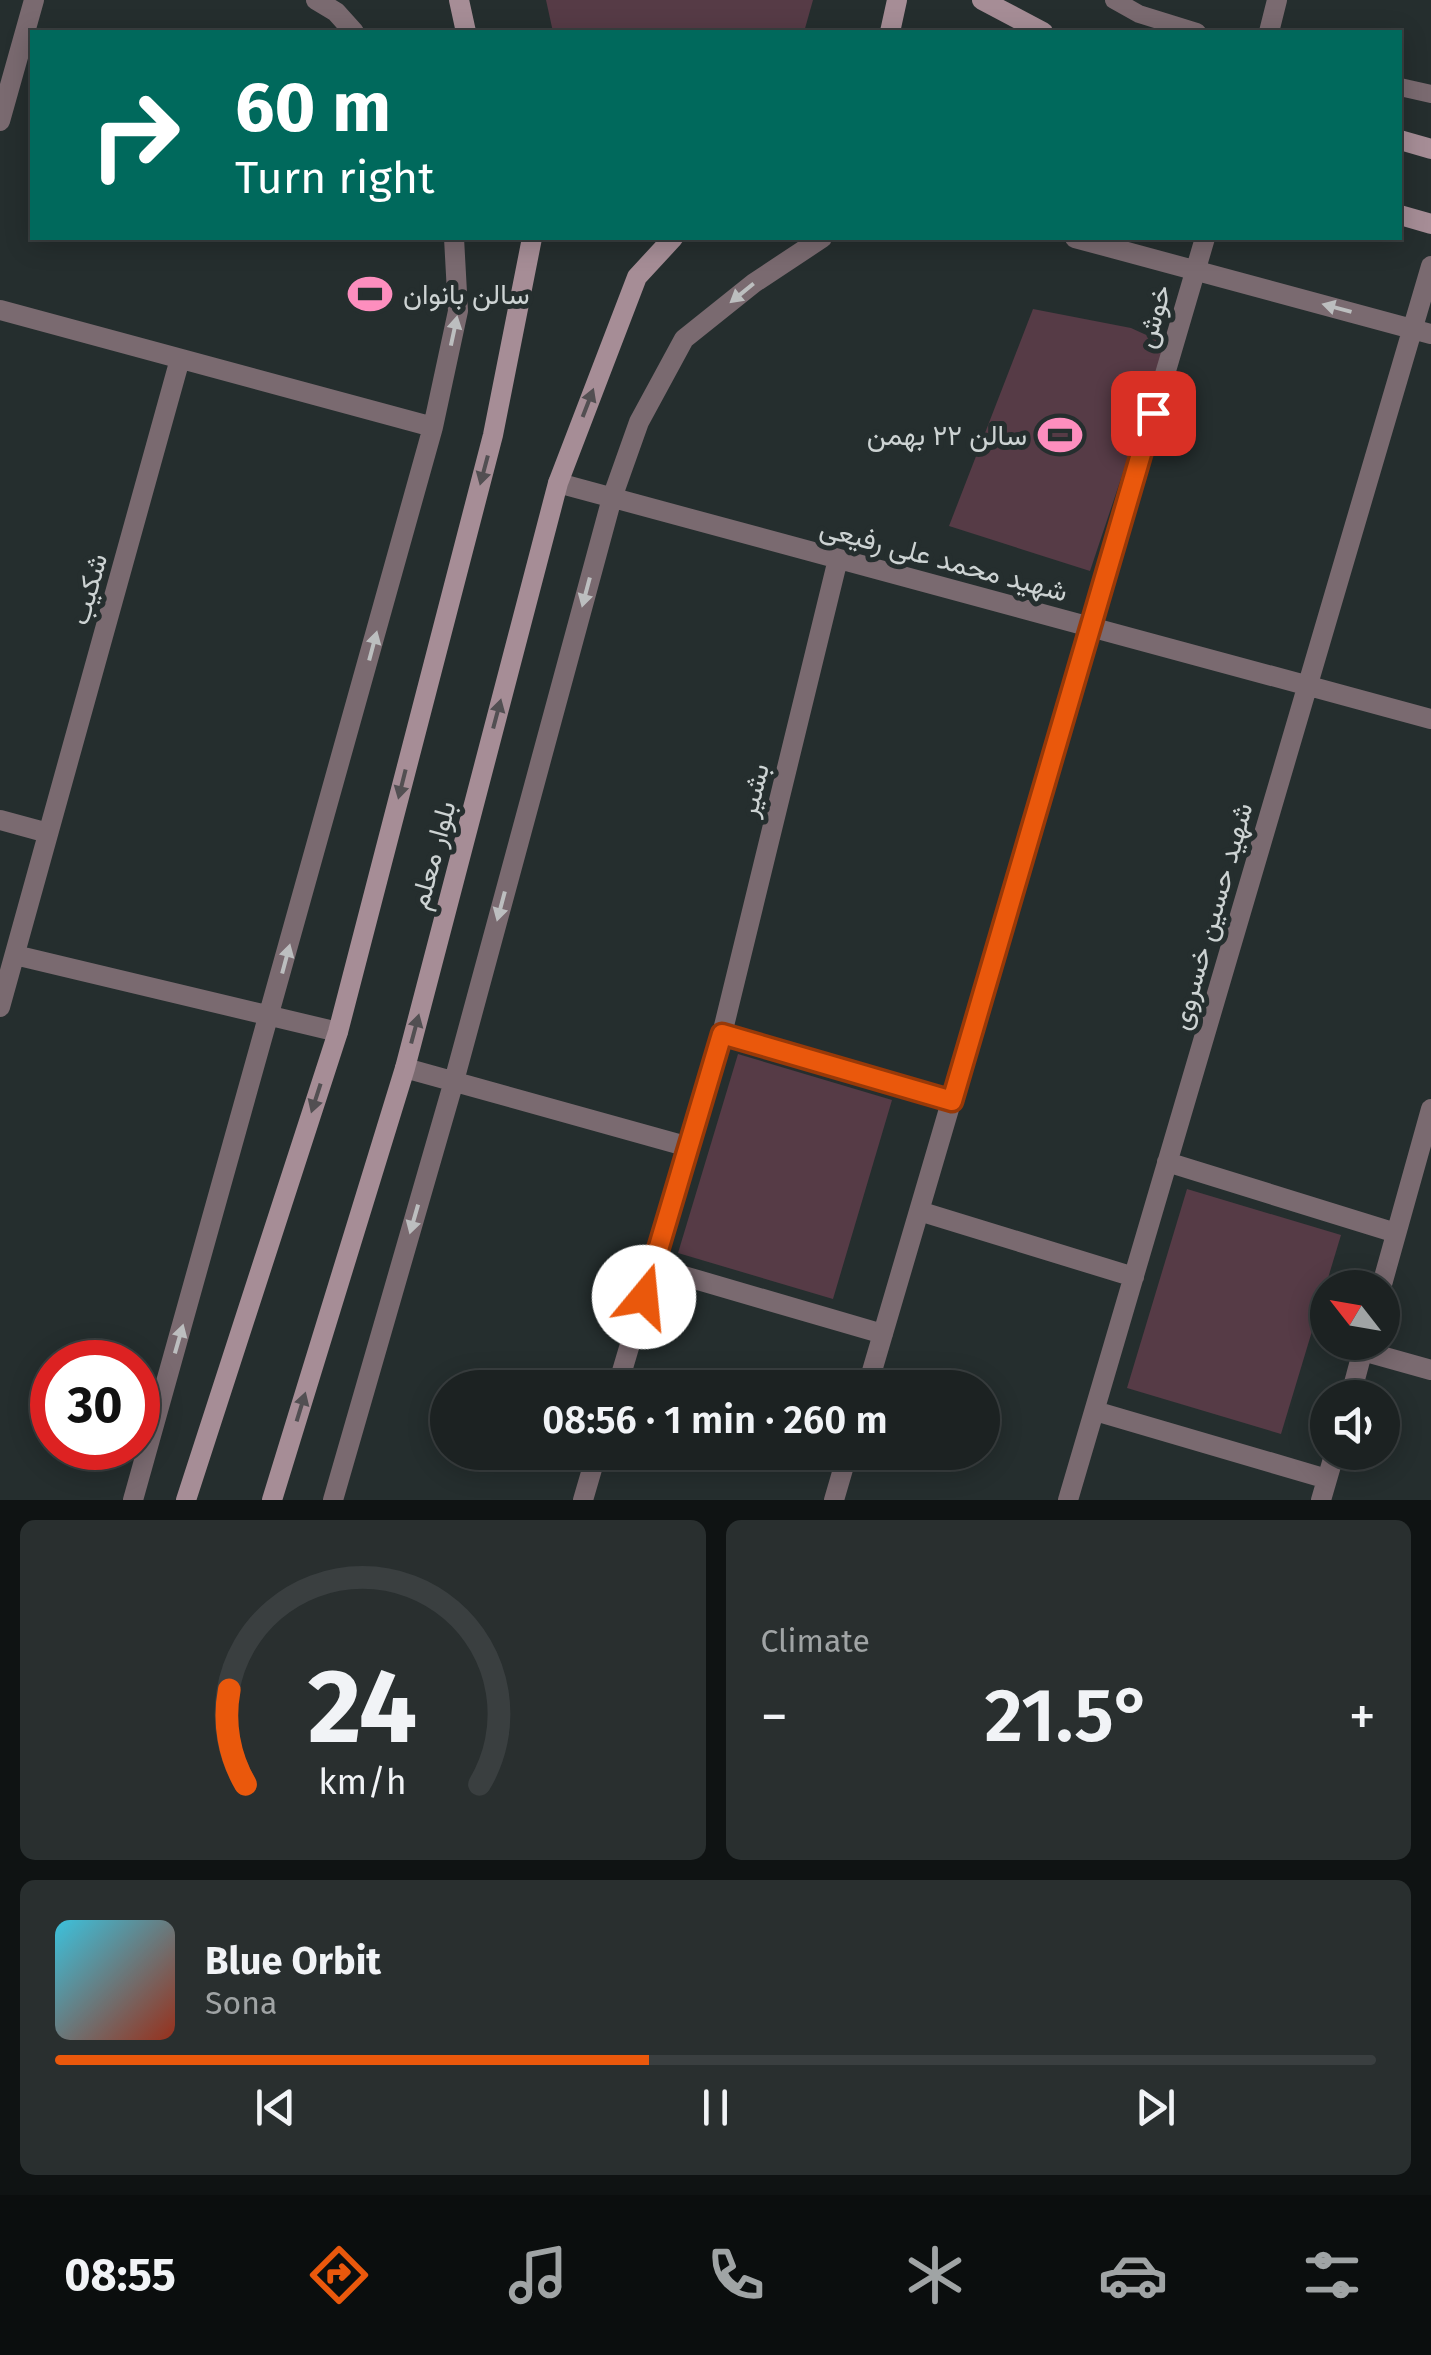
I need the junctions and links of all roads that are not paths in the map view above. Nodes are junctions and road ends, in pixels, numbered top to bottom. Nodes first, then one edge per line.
1 (34, 0) edge
2 (316, 0) edge
3 (897, 0) edge
4 (982, 0) edge
5 (1114, 0) edge
6 (1277, 0) edge
7 (456, 2) edge
8 (352, 30) edge
9 (465, 30) edge
10 (890, 30) edge
11 (1039, 30) edge
12 (1191, 30) edge
13 (1270, 30) edge
14 (1402, 87) edge
15 (1431, 94) edge
16 (0, 121) edge
17 (1402, 141) edge
18 (1431, 149) edge
19 (1402, 215) edge
20 (1431, 224) edge
21 (454, 240) edge
22 (532, 240) edge
23 (671, 240) edge
24 (819, 240) edge
25 (1082, 240) edge
26 (1203, 240) edge
27 (1431, 266) edge
28 (1195, 270) junction
29 (0, 310) edge
30 (1422, 331) edge
31 (180, 359) junction
32 (433, 427) junction
33 (558, 483) junction
34 (612, 498) junction
35 (838, 559) junction
36 (1091, 627) junction
37 (1308, 686) junction
38 (1431, 719) edge
39 (0, 820) edge
40 (48, 833) junction
41 (15, 955) junction
42 (0, 1007) edge
43 (271, 1016) junction
44 (338, 1032) junction
45 (722, 1034) junction
46 (405, 1068) junction
47 (454, 1081) junction
48 (952, 1101) junction
49 (1431, 1109) edge
50 (688, 1147) junction
51 (1168, 1162) junction
52 (919, 1211) junction
53 (1396, 1233) junction
54 (653, 1267) junction
55 (1386, 1270) edge
56 (1134, 1278) junction
57 (883, 1334) junction
58 (1400, 1359) edge
59 (622, 1370) edge
60 (872, 1370) edge
61 (1431, 1370) edge
62 (1095, 1410) junction
63 (592, 1470) edge
64 (843, 1470) edge
65 (1324, 1490) edge
66 (133, 1500) edge
67 (186, 1500) edge
68 (272, 1500) edge
69 (333, 1500) edge
70 (583, 1500) edge
71 (834, 1500) edge
72 (1068, 1500) edge

1 - 16 street
2 - 8 street
3 - 10 main road
4 - 11 main road
5 - 12 lane
6 - 13 street
7 - 9 main road
14 - 15 lane
17 - 18 main road
19 - 20 main road
32 -> 21 street
22 -> 44 main road, بلوار معلم
33 -> 23 main road, بلوار معلم
24 -> 34 street
25 - 28 street
26 - 28 street, خوش
27 - 30 street, شهید حسین خسروی
30 -> 28 street
28 - 36 street, خوش
29 - 31 street
30 - 37 street, شهید حسین خسروی
31 - 32 street
31 - 40 street, شکیب
43 -> 32 street
33 - 34 street, شهید محمد علی رفیعی
46 -> 33 main road, بلوار معلم
34 - 35 street, شهید محمد علی رفیعی
34 -> 47 street
35 - 36 street, شهید محمد علی رفیعی
35 - 45 street, بشیر
36 - 37 street, شهید محمد علی رفیعی
36 - 48 street, خوش
37 - 38 street, شهید محمد علی رفیعی
37 - 51 street, شهید حسین خسروی
39 - 40 street
40 - 41 street, شکیب
41 - 42 street, شکیب
41 - 43 street
43 - 44 street
66 -> 43 street
44 -> 67 main road, بلوار معلم
45 - 48 street
45 - 50 street, بشیر
46 - 47 street
68 -> 46 main road, بلوار معلم
47 - 50 street
47 -> 69 street
48 - 52 street, خوش
49 - 53 street
50 - 54 street, بشیر
51 - 53 street
51 - 56 street, شهید حسین خسروی
52 - 56 street
52 - 57 street, خوش
53 - 55 street
54 - 57 street
54 - 59 street
56 - 62 street, شهید حسین خسروی
57 - 60 street
58 - 61 street
62 - 65 street
62 - 72 street
63 - 70 street
64 - 71 street

